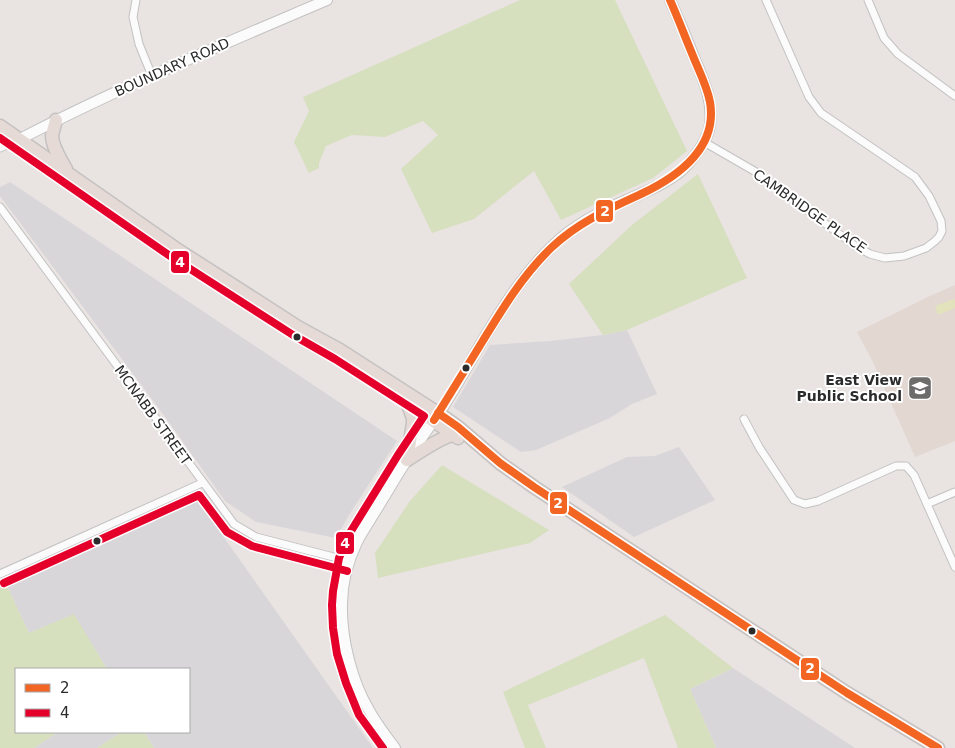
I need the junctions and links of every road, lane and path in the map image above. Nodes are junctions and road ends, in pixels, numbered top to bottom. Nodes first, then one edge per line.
1 (136, 0) edge
2 (327, 0) edge
3 (670, 0) edge
4 (766, 0) edge
5 (868, 0) edge
6 (316, 2) edge
7 (152, 76) junction
8 (955, 96) edge
9 (56, 120) junction
10 (0, 126) edge
11 (20, 138) junction
12 (704, 142) junction
13 (0, 148) edge
14 (69, 174) junction
15 (0, 207) edge
16 (298, 327) junction
17 (407, 402) junction
18 (436, 417) junction
19 (744, 419) dead end
20 (454, 435) junction
21 (407, 460) junction
22 (509, 469) junction
23 (202, 483) junction
24 (955, 492) edge
25 (928, 504) junction
26 (349, 561) junction
27 (955, 567) edge
28 (0, 574) edge
29 (395, 748) edge
30 (938, 748) edge

1 - 7 street
2 - 6 main road, BOUNDARY ROAD
3 - 12 main road
4 - 12 street, CAMBRIDGE PLACE
5 - 8 street
6 - 7 main road, BOUNDARY ROAD
7 - 9 main road, BOUNDARY ROAD
9 - 11 main road, BOUNDARY ROAD
9 - 14 highway
10 - 11 highway
11 - 13 street
11 - 14 highway
12 - 18 main road
14 - 16 highway
15 - 23 street, MCNABB STREET
16 - 17 highway
16 - 18 highway
17 - 18 highway
17 - 21 highway
18 - 20 highway
18 - 21 main road
18 - 22 highway
19 - 25 street
20 - 21 highway
20 - 22 highway
21 - 26 main road
22 - 30 highway
23 - 26 street, MCNABB STREET
23 - 28 street
24 - 25 street
25 - 27 street
26 - 29 main road

